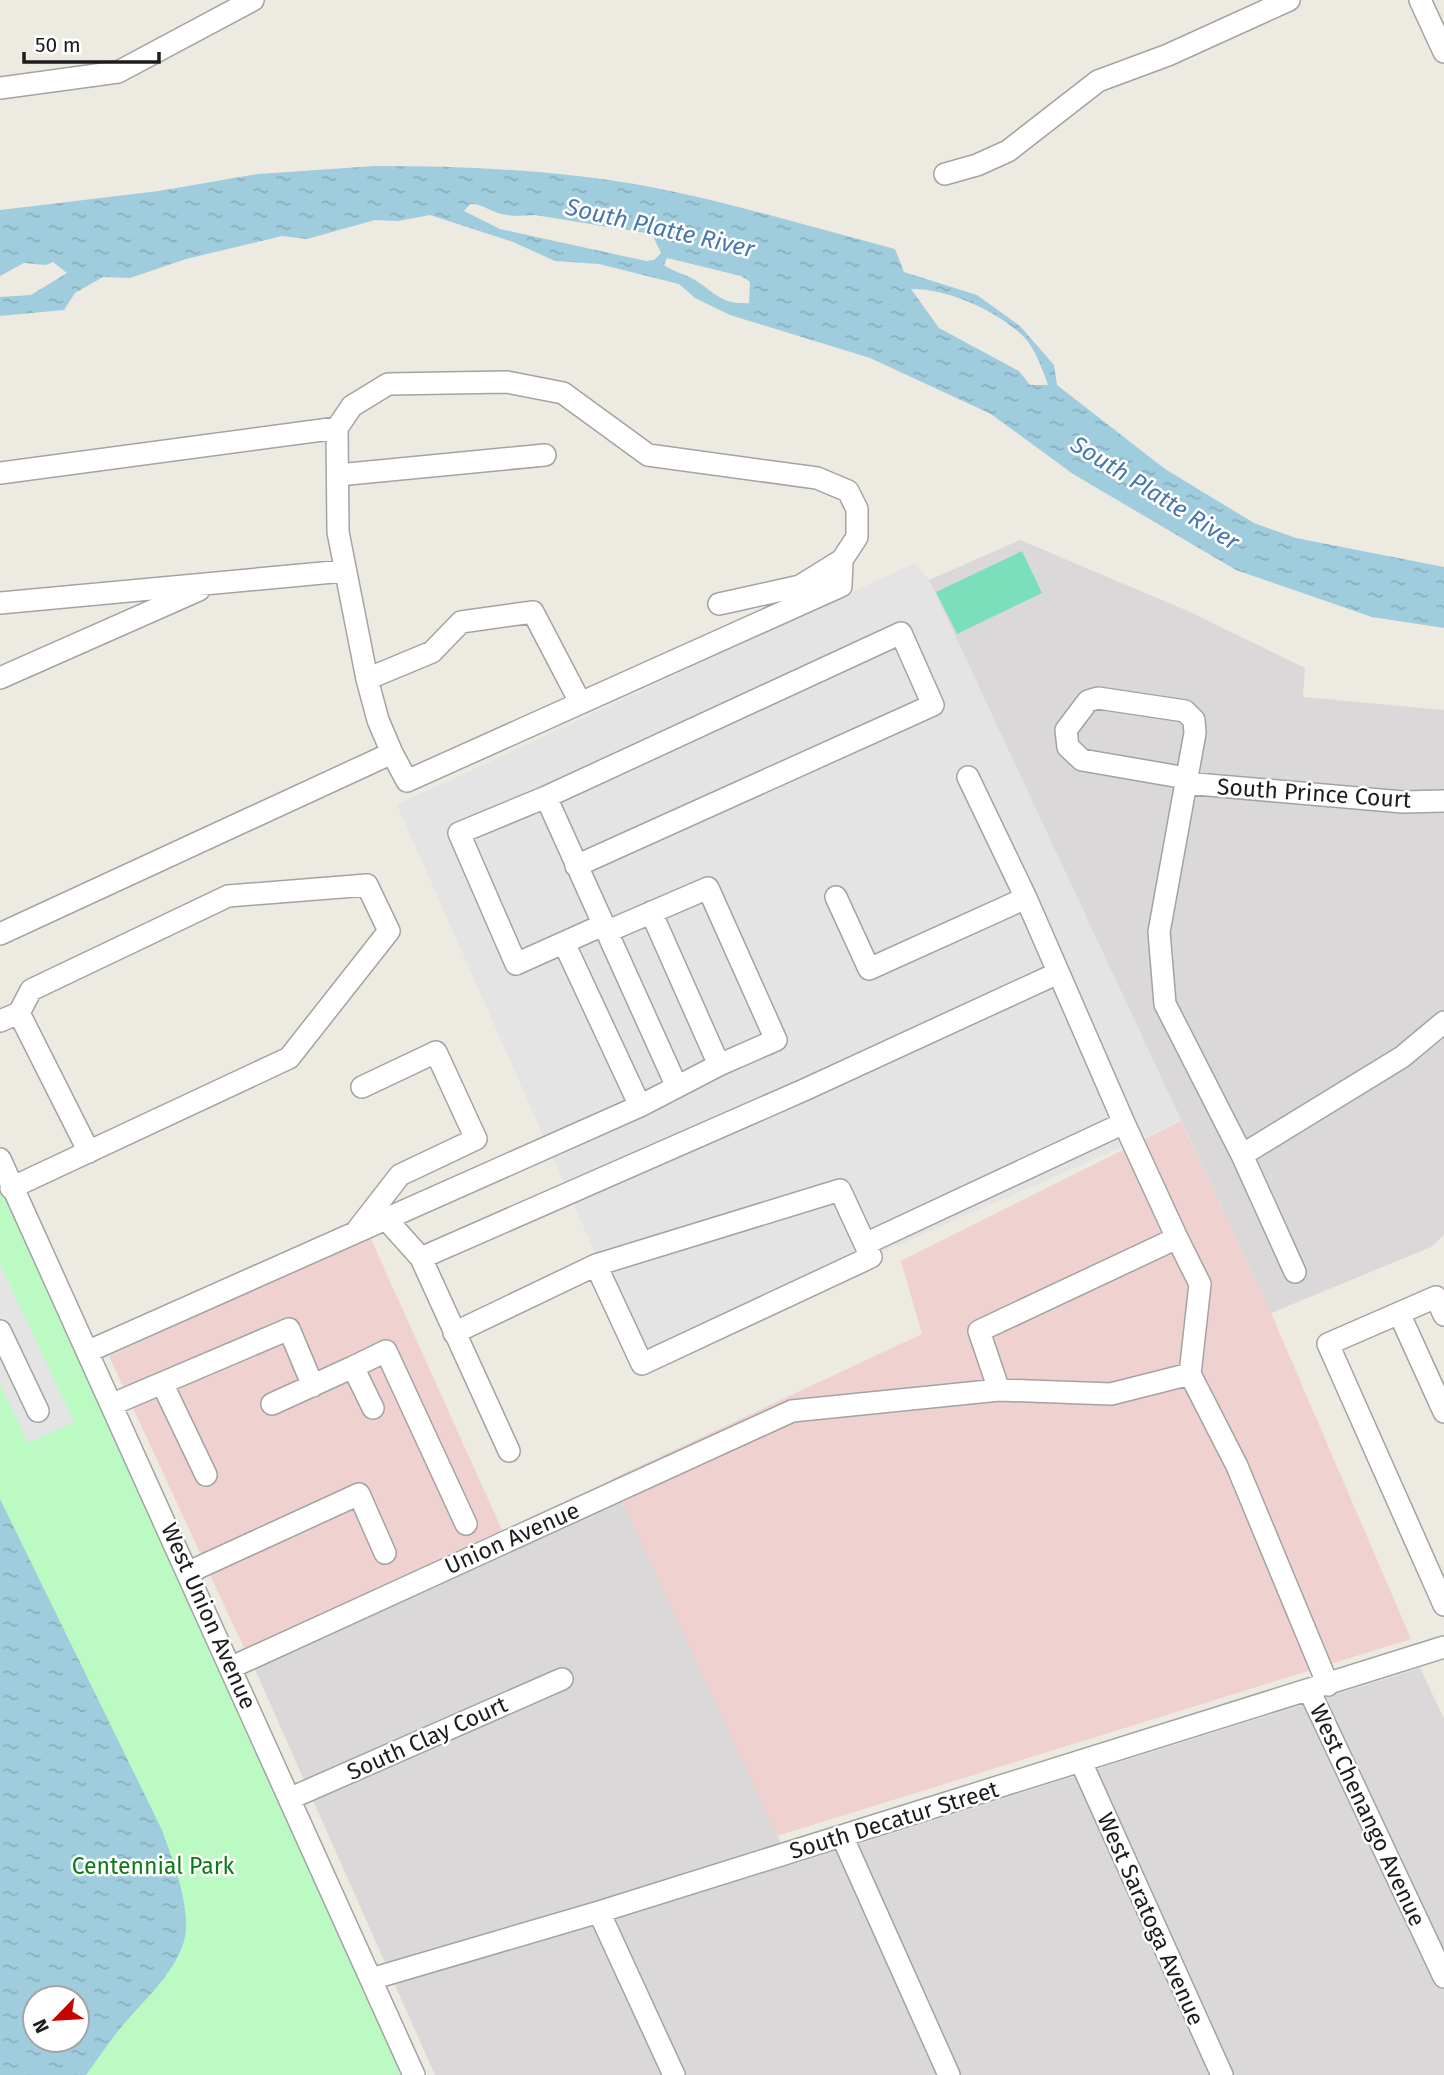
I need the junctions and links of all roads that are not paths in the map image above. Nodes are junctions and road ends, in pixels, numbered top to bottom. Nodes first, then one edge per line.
1 (253, 0) edge
2 (1289, 0) edge
3 (1420, 0) edge
4 (1444, 52) edge
5 (0, 88) edge
6 (945, 174) dead end
7 (337, 428) junction
8 (545, 456) dead end
9 (0, 472) edge
10 (338, 475) junction
11 (842, 560) junction
12 (344, 571) junction
13 (217, 582) junction
14 (0, 603) edge
15 (719, 604) dead end
16 (0, 678) edge
17 (367, 679) junction
18 (580, 702) junction
19 (392, 753) junction
20 (968, 776) dead end
21 (1185, 781) junction
22 (545, 797) junction
23 (1444, 801) edge
24 (576, 866) junction
25 (836, 897) dead end
26 (1026, 898) junction
27 (651, 912) junction
28 (604, 929) junction
29 (0, 934) edge
30 (564, 943) junction
31 (1058, 973) junction
32 (10, 1017) edge
33 (1444, 1022) edge
34 (719, 1065) junction
35 (362, 1087) dead end
36 (677, 1087) junction
37 (640, 1106) junction
38 (1124, 1123) junction
39 (89, 1152) junction
40 (1241, 1155) junction
41 (0, 1159) edge
42 (7, 1184) edge
43 (386, 1219) junction
44 (355, 1233) junction
45 (1177, 1238) junction
46 (865, 1244) junction
47 (421, 1258) junction
48 (596, 1265) junction
49 (1296, 1272) dead end
50 (1399, 1313) junction
51 (1444, 1315) edge
52 (0, 1331) edge
53 (454, 1333) junction
54 (89, 1351) junction
55 (353, 1367) junction
56 (1190, 1374) junction
57 (162, 1383) junction
58 (313, 1385) junction
59 (999, 1390) junction
60 (114, 1404) junction
61 (272, 1404) dead end
62 (373, 1408) dead end
63 (38, 1410) dead end
64 (1444, 1412) edge
65 (509, 1451) dead end
66 (206, 1475) dead end
67 (466, 1524) dead end
68 (385, 1553) dead end
69 (189, 1572) junction
70 (1444, 1605) edge
71 (1444, 1647) edge
72 (232, 1667) junction
73 (562, 1679) dead end
74 (1318, 1687) junction
75 (1081, 1762) junction
76 (291, 1798) junction
77 (842, 1836) junction
78 (599, 1912) junction
79 (1444, 1977) edge
80 (371, 1979) junction
81 (414, 2075) edge
82 (674, 2075) edge
83 (949, 2075) edge
84 (1222, 2075) edge

1 - 5 street
2 - 6 street
3 - 4 street
7 - 9 street
7 - 10 street
7 - 11 street
8 - 10 street
10 - 12 street
11 - 15 street
11 - 18 street
12 - 13 street
12 - 17 street
13 - 14 street
13 - 16 street
17 - 18 street
17 - 19 street
18 - 19 street
19 - 29 street
20 - 26 street
21 - 21 street, South Prince Court
21 - 23 street, South Prince Court
21 - 40 street, South Prince Court
22 - 24 street
22 - 24 street
22 - 30 street
24 - 28 street
25 - 26 street
26 - 31 street
27 - 28 street
27 - 34 street
27 - 34 street
28 - 30 street
28 - 36 street
30 - 37 street
31 - 38 street
31 - 47 street
32 - 39 street
32 - 39 street
33 - 40 street
34 - 36 street
35 - 44 street
36 - 37 street
37 - 43 street
38 - 45 street
38 - 46 street
39 - 42 street
40 - 49 street, South Prince Court
41 - 42 street, West Union Avenue
42 - 54 street, West Union Avenue
43 - 44 street
43 - 47 street
44 - 54 street
45 - 56 street
45 - 59 street
46 - 48 street
46 - 48 street
47 - 53 street
48 - 53 street
50 - 51 street
50 - 64 street
50 - 70 street
52 - 63 street
53 - 65 street
54 - 60 street, West Union Avenue
55 - 58 street
55 - 62 street
55 - 67 street
56 - 59 street, Union Avenue
56 - 74 street, West Chenango Avenue
57 - 58 street
57 - 60 street
57 - 66 street
58 - 61 street
59 - 72 street, Union Avenue
60 - 69 street, West Union Avenue
68 - 69 street
69 - 72 street, West Union Avenue
71 - 74 street, South Decatur Street
72 - 76 street, West Union Avenue
73 - 76 street, South Clay Court
74 - 75 street, South Decatur Street
74 - 79 street, West Chenango Avenue
75 - 77 street, South Decatur Street
75 - 84 street, West Saratoga Avenue
76 - 80 street, West Union Avenue
77 - 78 street, South Decatur Street
77 - 83 street
78 - 80 street, South Decatur Street
78 - 82 street
80 - 81 street, West Union Avenue

